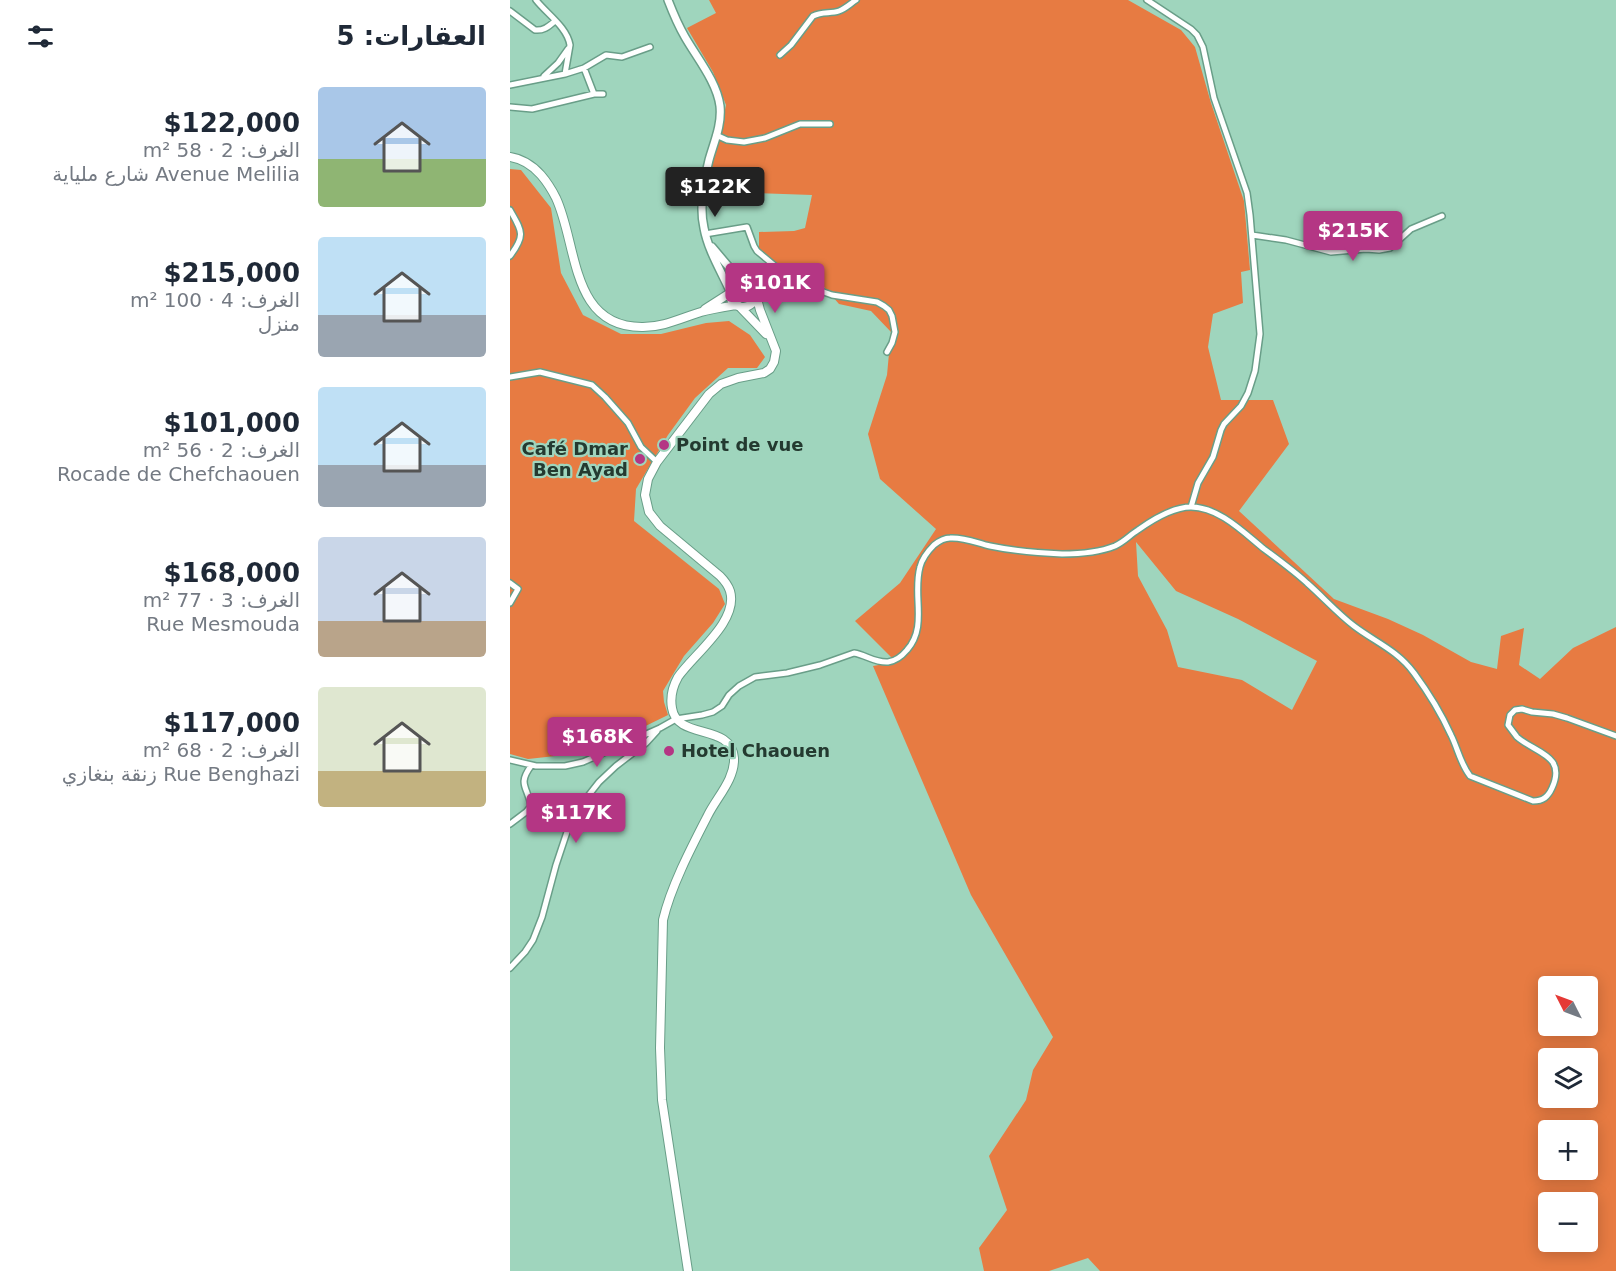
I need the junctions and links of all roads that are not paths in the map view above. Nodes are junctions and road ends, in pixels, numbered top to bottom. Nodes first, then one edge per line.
1 (536, 0) edge
2 (668, 0) edge
3 (856, 0) edge
4 (1147, 0) edge
5 (510, 12) edge
6 (555, 21) junction
7 (570, 45) junction
8 (650, 47) dead end
9 (780, 55) dead end
10 (584, 68) junction
11 (565, 74) junction
12 (543, 77) junction
13 (510, 85) edge
14 (594, 94) junction
15 (603, 94) dead end
16 (510, 108) edge
17 (830, 124) dead end
18 (716, 135) junction
19 (510, 157) edge
20 (510, 210) edge
21 (1442, 216) dead end
22 (705, 234) junction
23 (1252, 235) junction
24 (709, 242) junction
25 (510, 256) edge
26 (745, 280) junction
27 (730, 292) junction
28 (756, 295) junction
29 (738, 305) junction
30 (701, 312) junction
31 (771, 340) junction
32 (886, 352) dead end
33 (510, 377) edge
34 (657, 462) junction
35 (1191, 507) junction
36 (510, 583) edge
37 (510, 603) edge
38 (676, 719) junction
39 (660, 728) junction
40 (1616, 735) edge
41 (510, 760) edge
42 (531, 766) junction
43 (510, 824) edge
44 (510, 968) edge
45 (687, 1271) edge

1 - 6 street
2 - 18 street
3 - 9 street
4 - 23 street
5 - 6 street
6 - 7 street
7 - 11 street
7 - 12 street
8 - 10 street
10 - 11 street
10 - 14 street
11 - 12 street
12 - 13 street
14 - 15 street
14 - 16 street
17 - 18 street
18 - 22 street
19 - 30 main road
20 - 25 street
21 - 23 street
22 - 24 street
22 - 32 street
23 - 35 street
24 - 26 street
24 - 27 street
26 - 27 main road
26 - 28 main road
27 - 29 main road
27 - 30 main road
28 - 29 main road
28 - 31 main road
29 - 30 main road
29 - 31 main road
31 - 34 main road
33 - 34 street
34 - 38 main road
35 - 38 street
35 - 40 street
36 - 37 street
38 - 39 street
38 - 45 main road
39 - 42 street
39 - 44 street
41 - 42 street
42 - 43 street

